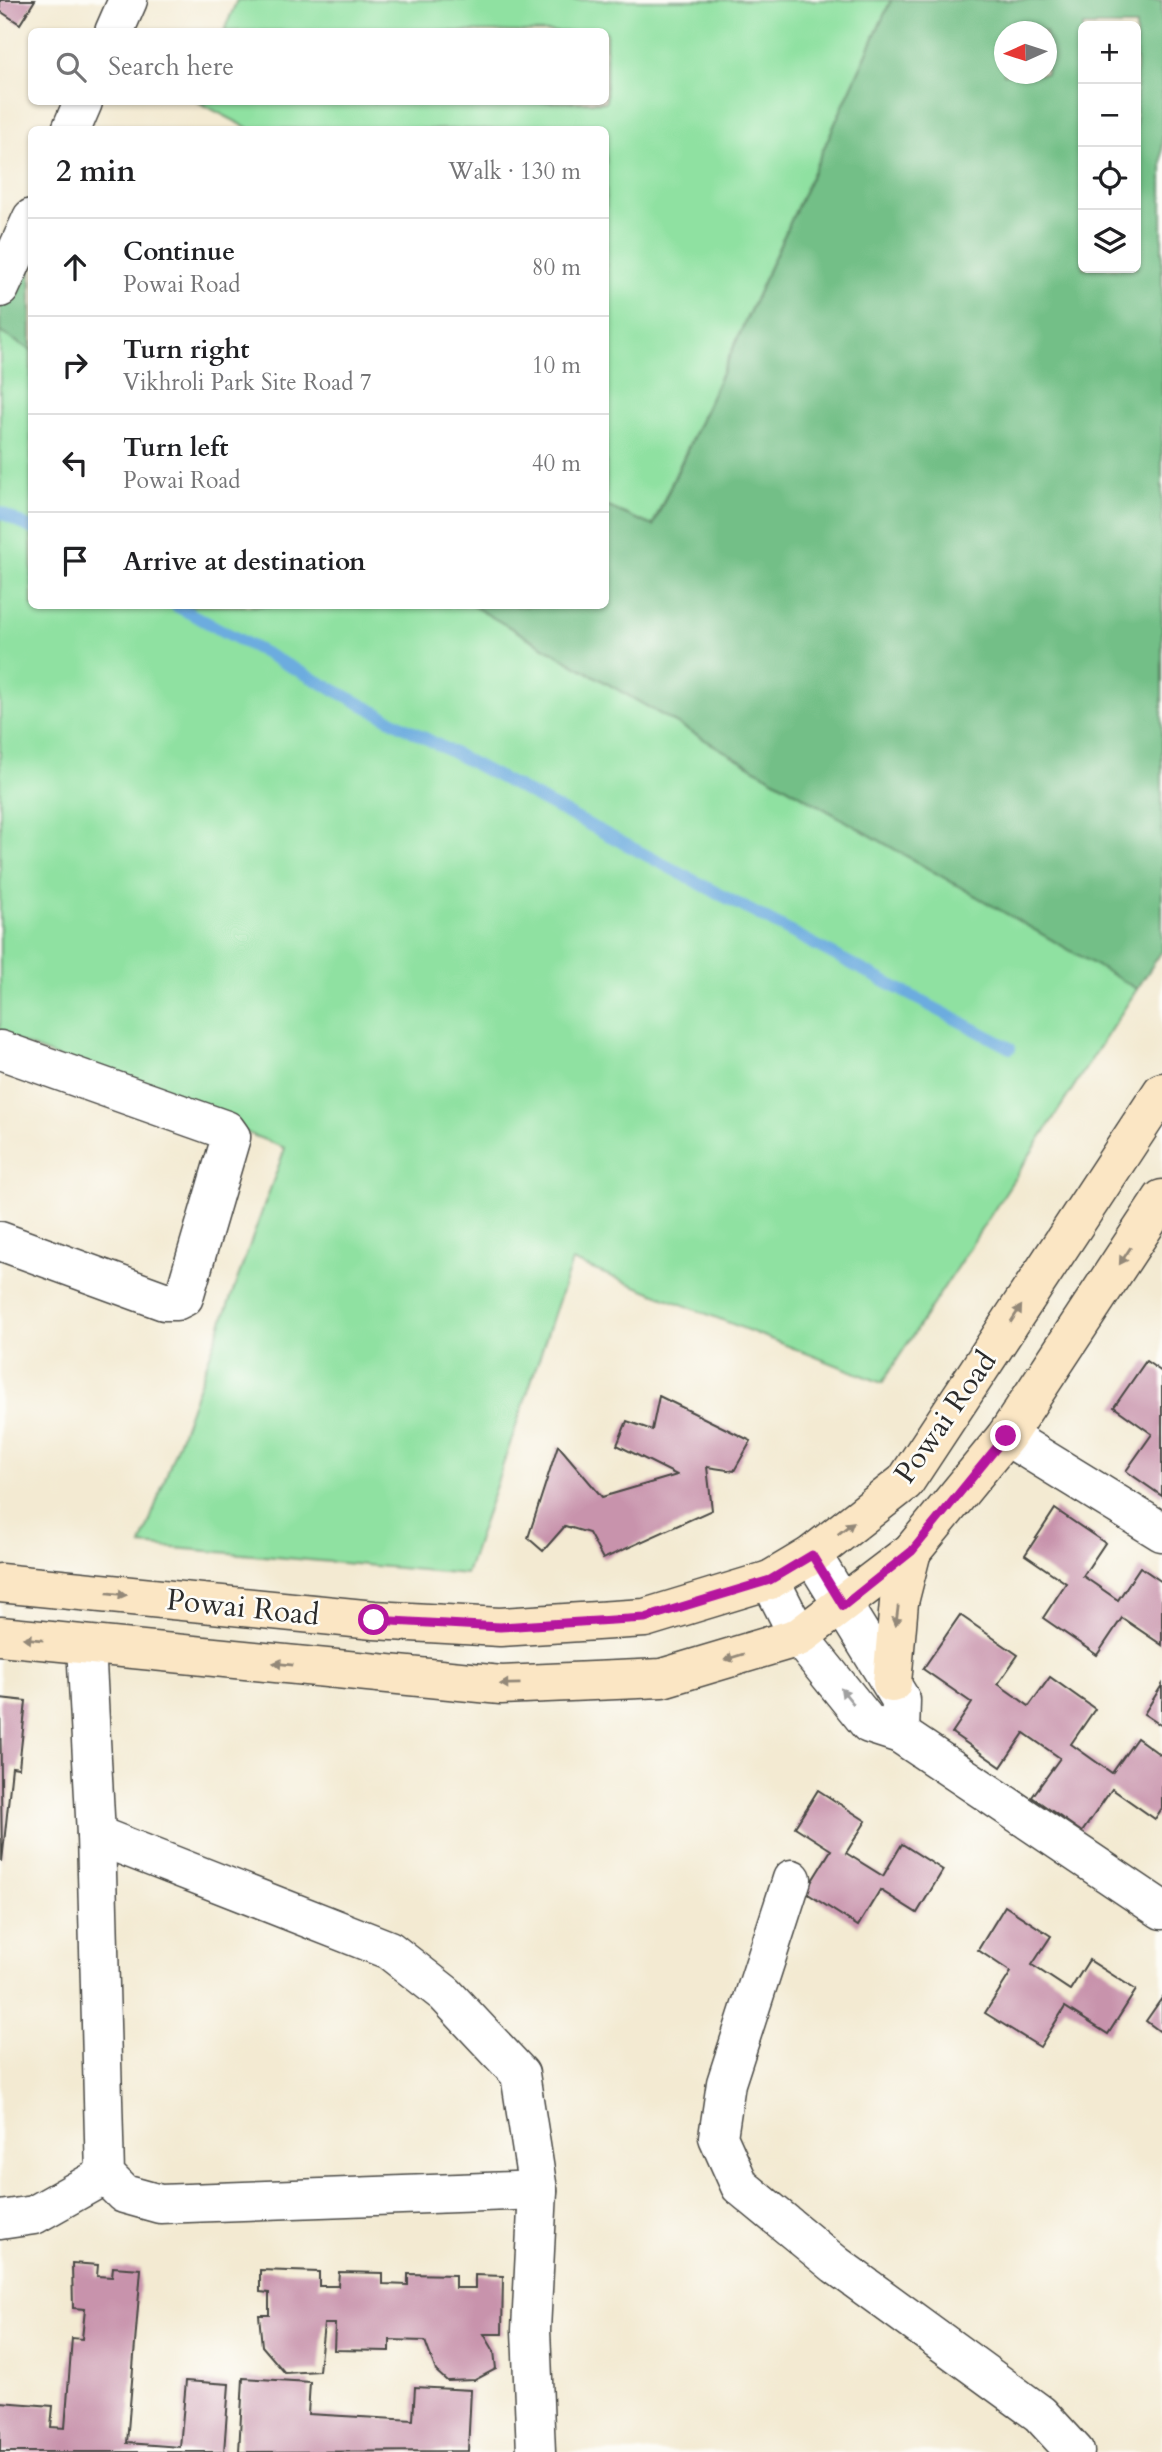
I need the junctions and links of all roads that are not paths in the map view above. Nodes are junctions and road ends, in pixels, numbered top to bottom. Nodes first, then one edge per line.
1 (128, 0) edge
2 (116, 28) edge
3 (82, 105) edge
4 (73, 126) edge
5 (17, 232) edge
6 (0, 288) edge
7 (0, 1051) edge
8 (1162, 1092) edge
9 (1162, 1199) edge
10 (0, 1241) edge
11 (1006, 1436) junction
12 (1162, 1532) edge
13 (912, 1551) junction
14 (812, 1555) junction
15 (770, 1580) junction
16 (0, 1583) edge
17 (843, 1606) junction
18 (0, 1636) edge
19 (799, 1637) junction
20 (86, 1644) junction
21 (892, 1682) junction
22 (900, 1734) junction
23 (96, 1835) junction
24 (792, 1879) dead end
25 (1162, 1910) edge
26 (105, 2175) junction
27 (538, 2190) junction
28 (0, 2220) edge
29 (536, 2452) edge
30 (1075, 2452) edge

1 - 2 street
3 - 4 street
5 - 6 street
7 - 10 street
14 -> 8 main road, Powai Road
9 -> 11 main road, Powai Road
11 - 12 street
11 - 13 main road, Powai Road
13 - 17 main road, Powai Road
13 -> 21 main road
14 - 15 main road, Powai Road
14 - 17 street
16 -> 15 main road, Powai Road
15 - 19 street
17 - 19 main road, Powai Road
17 - 21 street
20 -> 18 main road, Powai Road
19 -> 20 main road, Powai Road
22 -> 19 street
20 - 23 street
21 - 22 street
22 - 25 street
23 - 26 street
23 - 27 street
24 - 30 street
26 - 27 street
26 - 28 street
27 - 29 street

